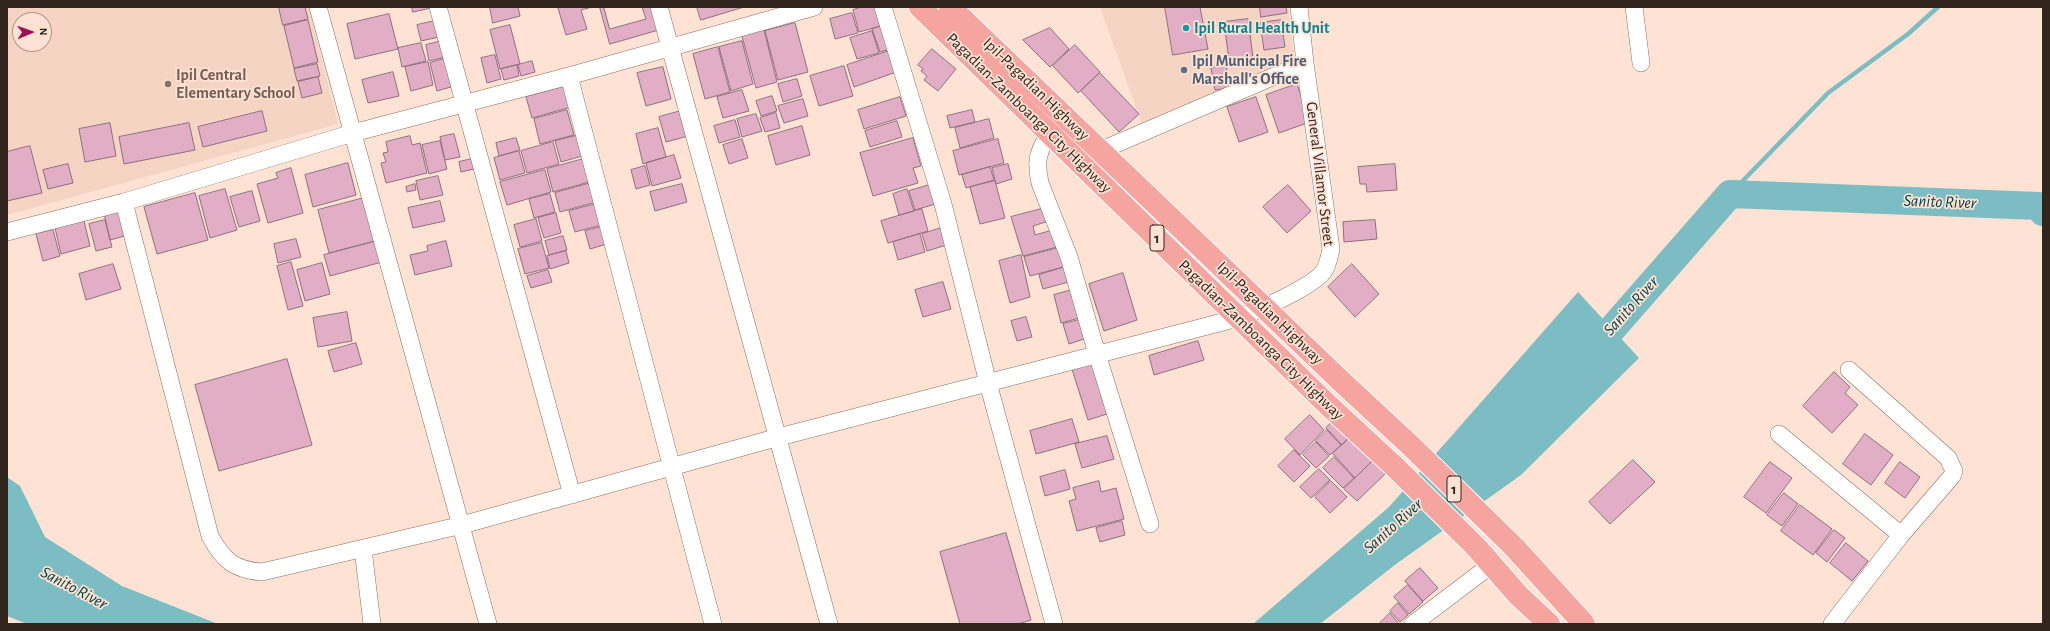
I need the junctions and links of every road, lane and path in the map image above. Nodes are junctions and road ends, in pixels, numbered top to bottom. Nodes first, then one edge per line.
1 (318, 7) edge
2 (438, 7) edge
3 (659, 7) edge
4 (814, 7) edge
5 (883, 7) edge
6 (920, 7) edge
7 (950, 7) edge
8 (1299, 7) edge
9 (1634, 7) edge
10 (671, 48) junction
11 (1305, 63) junction
12 (1641, 63) dead end
13 (569, 76) junction
14 (464, 105) junction
15 (1050, 132) junction
16 (353, 133) junction
17 (1101, 150) junction
18 (1078, 160) junction
19 (124, 202) junction
20 (7, 232) edge
21 (1265, 308) junction
22 (1238, 318) junction
23 (1097, 354) junction
24 (1849, 370) dead end
25 (988, 383) junction
26 (1779, 434) dead end
27 (779, 437) junction
28 (671, 468) junction
29 (572, 495) junction
30 (1150, 524) dead end
31 (462, 525) junction
32 (1901, 535) junction
33 (363, 549) junction
34 (1491, 565) junction
35 (372, 624) edge
36 (488, 624) edge
37 (713, 624) edge
38 (829, 624) edge
39 (1054, 624) edge
40 (1413, 624) edge
41 (1549, 624) edge
42 (1584, 624) edge
43 (1832, 624) edge

1 - 16 street
2 - 14 street
3 - 10 street
4 - 10 street
5 - 25 street
6 - 15 main road, Pagadian-Zamboanga City Highway / 1
7 - 17 main road, Ipil-Pagadian Highway / 1
8 - 11 street, General Villamor Street
9 - 12 street
10 - 13 street
10 - 27 street
11 - 17 street
11 - 21 street, General Villamor Street
13 - 14 street
13 - 28 street
14 - 16 street
14 - 29 street
15 - 18 main road, Pagadian-Zamboanga City Highway / 1
15 - 23 street
16 - 19 street
16 - 31 street
17 - 18 street
17 - 21 main road, Ipil-Pagadian Highway / 1
18 - 22 main road, Pagadian-Zamboanga City Highway / 1
19 - 20 street
19 - 33 street, General Villamor Street
21 - 22 street, General Villamor Street
21 - 42 main road, Ipil-Pagadian Highway / 1
22 - 23 street, General Villamor Street
22 - 34 main road, Pagadian-Zamboanga City Highway / 1
23 - 25 street, General Villamor Street
23 - 30 street
24 - 32 street
25 - 27 street, General Villamor Street
25 - 39 street
26 - 32 street
27 - 28 street, General Villamor Street
27 - 38 street
28 - 29 street, General Villamor Street
28 - 37 street
29 - 31 street, General Villamor Street
31 - 33 street, General Villamor Street
31 - 36 street
32 - 43 street
33 - 35 street
34 - 40 street
34 - 41 main road, Pagadian-Zamboanga City Highway / 1

